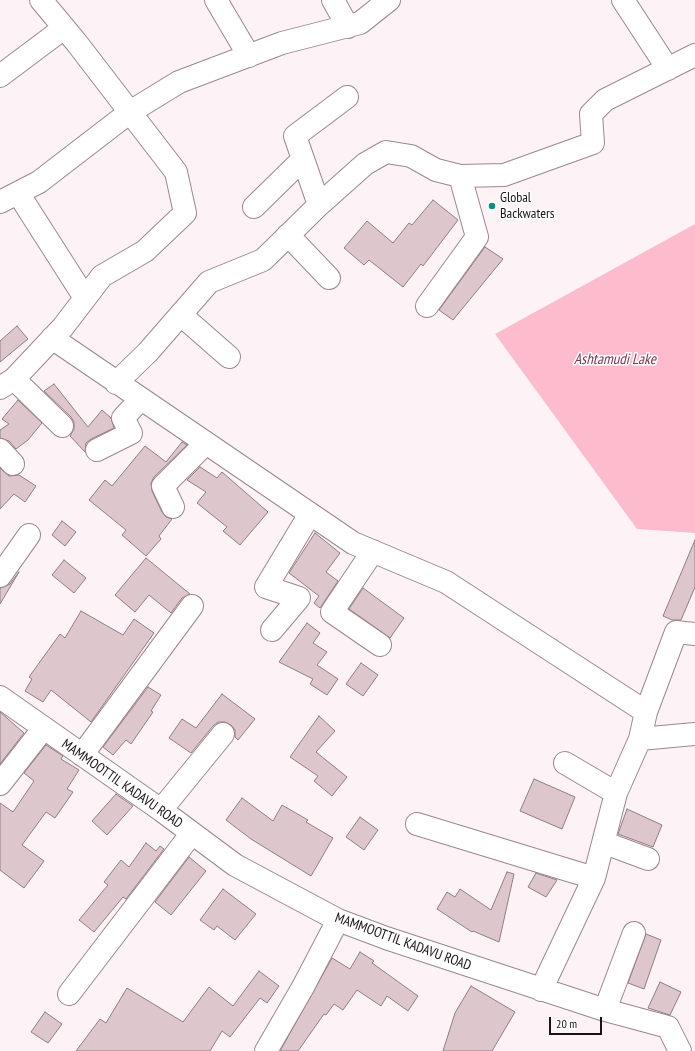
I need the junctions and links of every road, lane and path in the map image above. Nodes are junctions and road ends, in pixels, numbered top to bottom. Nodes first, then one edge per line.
1 (41, 0) edge
2 (216, 0) edge
3 (333, 0) edge
4 (389, 0) edge
5 (623, 0) edge
6 (348, 26) junction
7 (64, 28) junction
8 (695, 55) edge
9 (249, 56) junction
10 (668, 69) junction
11 (0, 76) edge
12 (347, 97) dead end
13 (130, 112) junction
14 (303, 159) junction
15 (460, 176) junction
16 (9, 197) edge
17 (318, 205) junction
18 (254, 207) dead end
19 (288, 236) junction
20 (329, 278) dead end
21 (85, 298) junction
22 (427, 306) dead end
23 (182, 314) junction
24 (52, 338) junction
25 (229, 356) dead end
26 (7, 383) edge
27 (116, 383) junction
28 (141, 400) junction
29 (62, 426) dead end
30 (206, 443) junction
31 (98, 450) dead end
32 (173, 507) dead end
33 (310, 514) junction
34 (29, 535) dead end
35 (373, 551) junction
36 (0, 576) edge
37 (192, 606) dead end
38 (272, 630) dead end
39 (695, 634) edge
40 (380, 645) dead end
41 (0, 697) edge
42 (646, 712) junction
43 (44, 729) junction
44 (223, 734) dead end
45 (695, 734) edge
46 (640, 739) junction
47 (82, 755) junction
48 (565, 763) dead end
49 (0, 784) edge
50 (616, 793) junction
51 (161, 810) junction
52 (417, 824) dead end
53 (192, 833) junction
54 (605, 843) junction
55 (648, 859) dead end
56 (594, 878) junction
57 (338, 920) junction
58 (634, 933) dead end
59 (541, 990) junction
60 (68, 994) dead end
61 (605, 1010) junction
62 (266, 1051) edge
63 (680, 1051) edge

1 - 7 street
2 - 9 street
3 - 6 street
4 - 6 street
5 - 10 street
6 - 9 street
7 - 11 street
7 - 13 street
8 - 10 street
9 - 13 street
10 - 15 street
12 - 14 street
13 - 16 street
13 - 21 street
14 - 17 street
14 - 18 street
15 - 17 street
15 - 22 street
16 - 21 street
17 - 19 street
19 - 20 street
19 - 23 street
21 - 24 street
23 - 25 street
23 - 27 street
24 - 26 street
24 - 27 street
26 - 29 street
27 - 28 street
28 - 30 street
28 - 31 street
30 - 32 street
30 - 33 street
33 - 35 street
33 - 38 street
34 - 36 street
35 - 40 street
35 - 42 street
37 - 47 street
39 - 42 street
41 - 43 street, MAMMOOTTIL KADAVU ROAD
42 - 46 street
43 - 47 street, MAMMOOTTIL KADAVU ROAD
43 - 49 street
44 - 51 street
45 - 46 street
46 - 50 street
47 - 51 street, MAMMOOTTIL KADAVU ROAD
48 - 50 street
50 - 54 street
51 - 53 street, MAMMOOTTIL KADAVU ROAD
52 - 56 street
53 - 57 street, MAMMOOTTIL KADAVU ROAD
53 - 60 street
54 - 55 street
54 - 56 street
56 - 59 street
57 - 59 street, MAMMOOTTIL KADAVU ROAD
57 - 62 street
58 - 61 street
59 - 61 street, MAMMOOTTIL KADAVU ROAD
61 - 63 street, MAMMOOTTIL KADAVU ROAD

